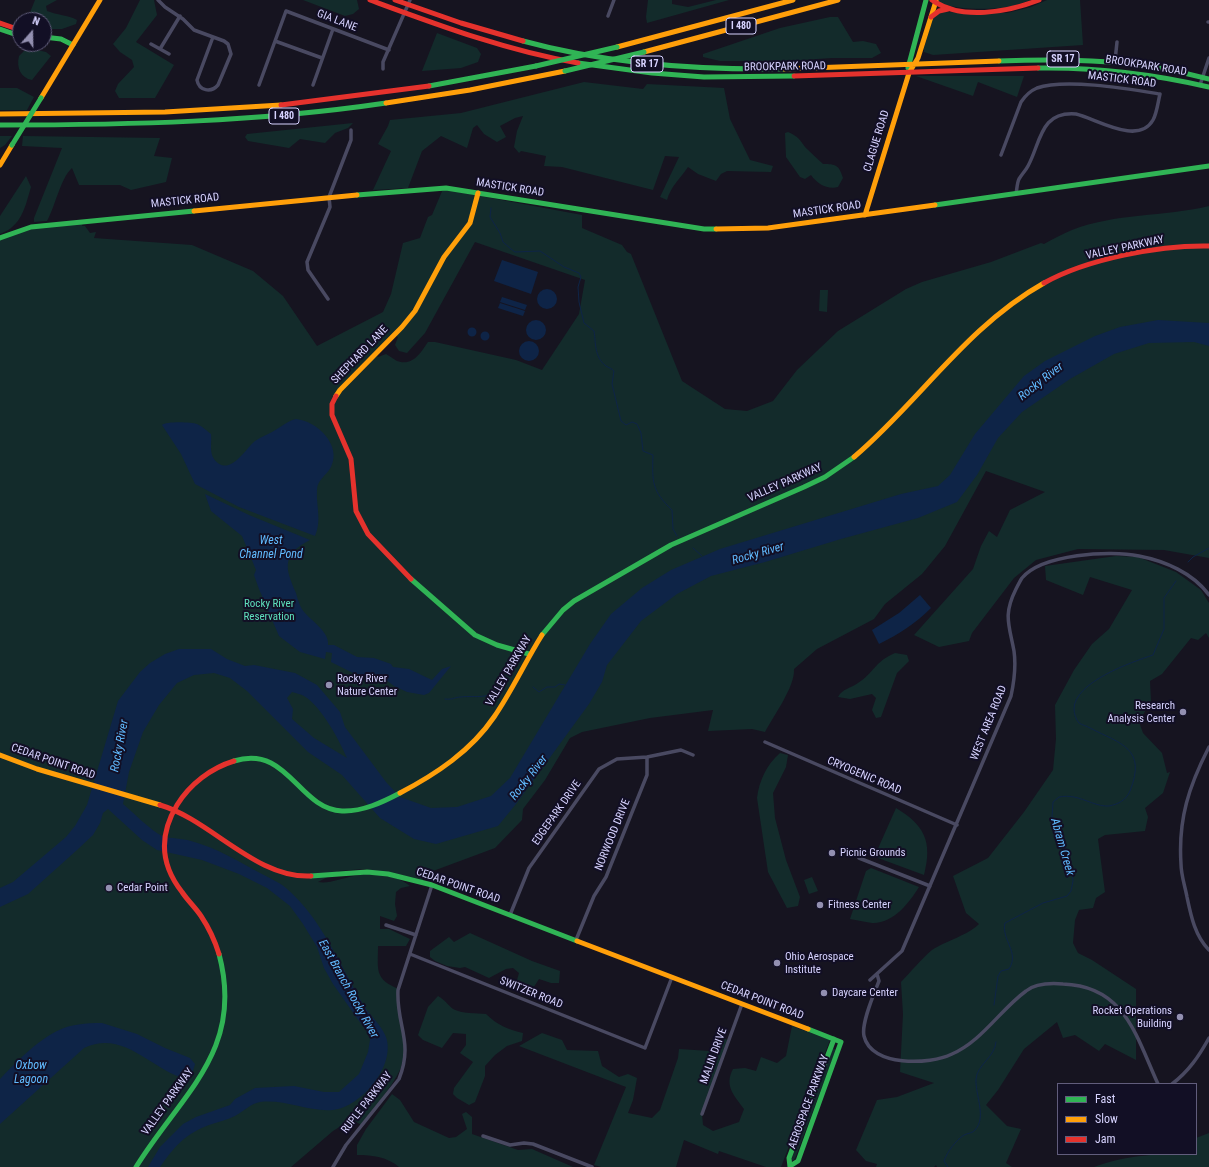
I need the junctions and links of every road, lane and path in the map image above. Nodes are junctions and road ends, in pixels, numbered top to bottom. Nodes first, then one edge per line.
1 (100, 0) edge
2 (158, 0) edge
3 (370, 0) edge
4 (395, 0) edge
5 (614, 0) edge
6 (793, 0) edge
7 (838, 0) edge
8 (926, 0) edge
9 (1039, 0) edge
10 (934, 1) edge
11 (409, 2) edge
12 (953, 9) junction
13 (405, 13) junction
14 (180, 16) junction
15 (608, 16) dead end
16 (931, 17) junction
17 (0, 23) edge
18 (12, 27) edge
19 (0, 29) edge
20 (333, 29) junction
21 (12, 33) edge
22 (213, 37) junction
23 (52, 38) edge
24 (275, 41) junction
25 (1116, 42) dead end
26 (152, 44) dead end
27 (73, 45) junction
28 (160, 49) junction
29 (388, 50) junction
30 (169, 54) dead end
31 (322, 58) junction
32 (1209, 58) edge
33 (1115, 61) junction
34 (908, 64) junction
35 (914, 64) junction
36 (383, 69) dead end
37 (909, 73) junction
38 (1202, 77) junction
39 (1209, 79) edge
40 (259, 85) dead end
41 (313, 85) dead end
42 (1200, 85) junction
43 (1209, 87) edge
44 (0, 114) edge
45 (0, 125) edge
46 (351, 130) dead end
47 (1001, 155) dead end
48 (0, 165) edge
49 (1209, 166) edge
50 (478, 193) junction
51 (1016, 194) junction
52 (329, 197) junction
53 (865, 214) junction
54 (0, 238) edge
55 (1209, 246) edge
56 (328, 299) dead end
57 (1209, 595) edge
58 (529, 654) junction
59 (765, 742) dead end
60 (1209, 747) edge
61 (0, 755) edge
62 (693, 755) dead end
63 (647, 757) junction
64 (174, 811) junction
65 (957, 825) junction
66 (859, 858) dead end
67 (432, 885) junction
68 (930, 886) junction
69 (510, 914) junction
70 (386, 925) dead end
71 (416, 935) junction
72 (576, 940) junction
73 (1209, 950) edge
74 (410, 954) junction
75 (877, 974) junction
76 (672, 977) junction
77 (870, 980) dead end
78 (742, 1004) junction
79 (1209, 1038) edge
80 (834, 1039) junction
81 (841, 1042) joint
82 (1158, 1083) edge
83 (1173, 1083) edge
84 (702, 1114) dead end
85 (483, 1136) dead end
86 (790, 1166) edge
87 (136, 1167) edge
88 (333, 1167) edge
89 (592, 1167) edge

1 - 27 main road
2 - 14 street
3 - 13 main road, BROOKPARK ROAD / SR 17
4 - 11 main road, BROOKPARK ROAD / SR 17
5 - 15 street
6 - 44 main road, I 480, bridge
7 - 45 main road, I 480, bridge
8 - 34 main road, CLAGUE ROAD
9 - 12 main road
10 - 12 main road
10 - 16 main road, CLAGUE ROAD
11 - 13 street
11 - 34 main road, BROOKPARK ROAD / SR 17
12 - 16 main road
13 - 29 street
13 - 37 main road, BROOKPARK ROAD / SR 17
14 - 22 street
14 - 28 street
16 - 35 main road, CLAGUE ROAD
17 - 18 main road
19 - 21 main road
20 - 24 street, GIA LANE
20 - 29 street, GIA LANE
20 - 31 street
22 - 22 street
23 - 27 main road
24 - 31 street
24 - 40 street, GIA LANE
25 - 33 street
26 - 28 street
27 - 48 main road, bridge
28 - 30 street
29 - 36 street
31 - 41 street
32 - 38 street
33 - 35 main road, BROOKPARK ROAD / SR 17
33 - 38 main road, BROOKPARK ROAD / SR 17
34 - 35 main road, BROOKPARK ROAD / SR 17
34 - 37 main road, CLAGUE ROAD
35 - 37 main road, CLAGUE ROAD
37 - 42 main road, BROOKPARK ROAD / SR 17
37 - 53 main road, CLAGUE ROAD
38 - 39 main road, BROOKPARK ROAD / SR 17
38 - 42 street
42 - 43 main road, BROOKPARK ROAD / SR 17
46 - 52 street
47 - 51 street, MASTICK ROAD
49 - 51 main road, MASTICK ROAD
50 - 52 main road, MASTICK ROAD
50 - 53 main road, MASTICK ROAD
50 - 58 main road, SHEPHARD LANE
51 - 53 main road, MASTICK ROAD
52 - 54 main road, MASTICK ROAD
52 - 56 street
55 - 58 main road, VALLEY PARKWAY
57 - 65 street, WEST AREA ROAD
58 - 64 main road, VALLEY PARKWAY
59 - 65 street, CRYOGENIC ROAD
60 - 73 street
61 - 64 main road, CEDAR POINT ROAD
62 - 63 street, EDGEPARK DRIVE
63 - 69 street, EDGEPARK DRIVE
63 - 72 street, NORWOOD DRIVE
64 - 67 main road, CEDAR POINT ROAD
64 - 87 main road, VALLEY PARKWAY
65 - 68 street, WEST AREA ROAD
66 - 68 street
67 - 69 main road, CEDAR POINT ROAD
67 - 71 street, RUPLE PARKWAY
68 - 75 street, WEST AREA ROAD
69 - 72 main road, CEDAR POINT ROAD
70 - 71 street
71 - 74 street, RUPLE PARKWAY
72 - 76 main road, CEDAR POINT ROAD
74 - 76 street, SWITZER ROAD
74 - 88 street, RUPLE PARKWAY
75 - 77 street, WEST AREA ROAD
75 - 82 street
76 - 78 main road, CEDAR POINT ROAD
78 - 80 main road, CEDAR POINT ROAD
78 - 84 street, MALIN DRIVE
79 - 83 street
80 - 81 main road, CEDAR POINT ROAD
80 - 86 main road, AEROSPACE PARKWAY
81 - 86 main road, AEROSPACE PARKWAY
85 - 89 street

